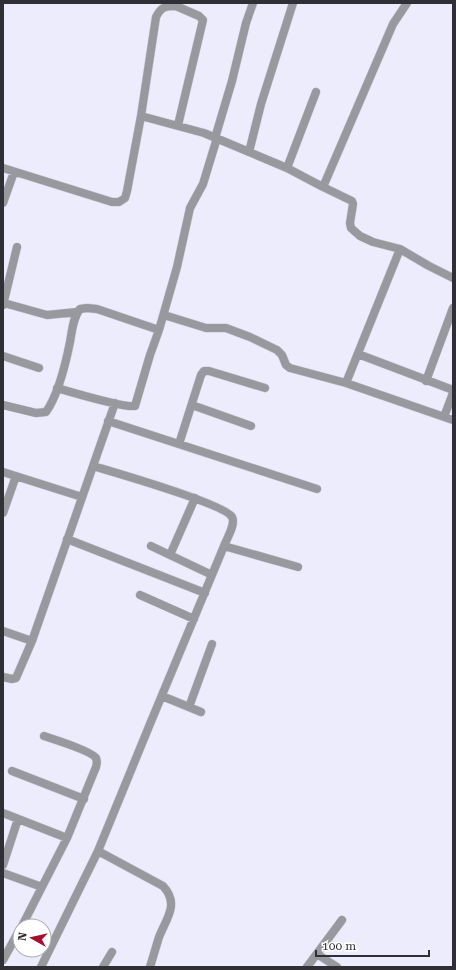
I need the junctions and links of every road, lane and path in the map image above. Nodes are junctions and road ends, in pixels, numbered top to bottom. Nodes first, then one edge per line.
1 (253, 3) edge
2 (293, 3) edge
3 (407, 3) edge
4 (177, 5) edge
5 (316, 92) dead end
6 (141, 116) junction
7 (178, 126) junction
8 (216, 138) junction
9 (249, 152) junction
10 (3, 168) edge
11 (287, 168) junction
12 (14, 172) junction
13 (324, 187) junction
14 (3, 203) edge
15 (18, 247) dead end
16 (400, 249) junction
17 (453, 278) edge
18 (3, 304) edge
19 (453, 308) edge
20 (78, 312) junction
21 (164, 315) junction
22 (159, 330) junction
23 (358, 354) junction
24 (3, 356) edge
25 (38, 368) dead end
26 (426, 381) junction
27 (346, 382) junction
28 (57, 388) junction
29 (265, 388) dead end
30 (453, 391) edge
31 (114, 403) junction
32 (3, 405) edge
33 (192, 405) junction
34 (444, 417) junction
35 (453, 420) edge
36 (108, 421) junction
37 (251, 426) dead end
38 (179, 444) junction
39 (93, 466) junction
40 (3, 472) edge
41 (16, 476) junction
42 (317, 489) dead end
43 (82, 496) junction
44 (195, 498) junction
45 (3, 513) edge
46 (67, 539) junction
47 (151, 546) dead end
48 (224, 546) junction
49 (170, 555) junction
50 (298, 567) dead end
51 (212, 575) junction
52 (205, 593) junction
53 (140, 595) dead end
54 (194, 619) junction
55 (3, 631) edge
56 (32, 641) junction
57 (212, 644) dead end
58 (3, 677) edge
59 (162, 696) junction
60 (189, 707) junction
61 (201, 712) dead end
62 (44, 736) dead end
63 (12, 771) dead end
64 (84, 799) junction
65 (3, 813) edge
66 (18, 819) junction
67 (67, 838) junction
68 (98, 852) junction
69 (3, 865) edge
70 (3, 873) edge
71 (42, 887) junction
72 (26, 918) edge
73 (342, 920) dead end
74 (12, 944) edge
75 (112, 952) dead end
76 (317, 954) junction
77 (3, 960) edge
78 (41, 967) edge
79 (103, 967) edge
80 (150, 967) edge
81 (308, 967) edge
82 (337, 967) edge

1 - 8 street
2 - 9 street
3 - 13 street
4 - 6 street
4 - 7 street
5 - 11 street
6 - 7 street
6 - 12 street
7 - 8 street
8 - 9 street
8 - 21 street
9 - 11 street
10 - 12 street
11 - 13 street
12 - 14 street
13 - 16 street
15 - 18 street
16 - 17 street
16 - 23 street
18 - 20 street
19 - 26 street
20 - 22 street
20 - 28 street
21 - 22 street
21 - 27 street
22 - 31 street
23 - 26 street
23 - 27 street
24 - 25 street
26 - 30 street
27 - 34 street
28 - 31 street
28 - 32 street
29 - 33 street
30 - 34 street
31 - 36 street
33 - 37 street
33 - 38 street
34 - 35 street
36 - 38 street
36 - 39 street
38 - 42 street
39 - 43 street
39 - 44 street
40 - 41 street
41 - 43 street
41 - 45 street
43 - 46 street
44 - 48 street
44 - 49 street
46 - 52 street
46 - 56 street
47 - 49 street
48 - 50 street
48 - 51 street
49 - 51 street
51 - 52 street
52 - 54 street
53 - 54 street
54 - 59 street
55 - 56 street
56 - 58 street
57 - 60 street
59 - 60 street
59 - 68 street
60 - 61 street
62 - 64 street
63 - 64 street
64 - 67 street
65 - 66 street
66 - 67 street
66 - 69 street
67 - 71 street
68 - 78 street
68 - 80 street
70 - 71 street
71 - 72 street
73 - 76 street
74 - 77 street
75 - 79 street
76 - 81 street
76 - 82 street

